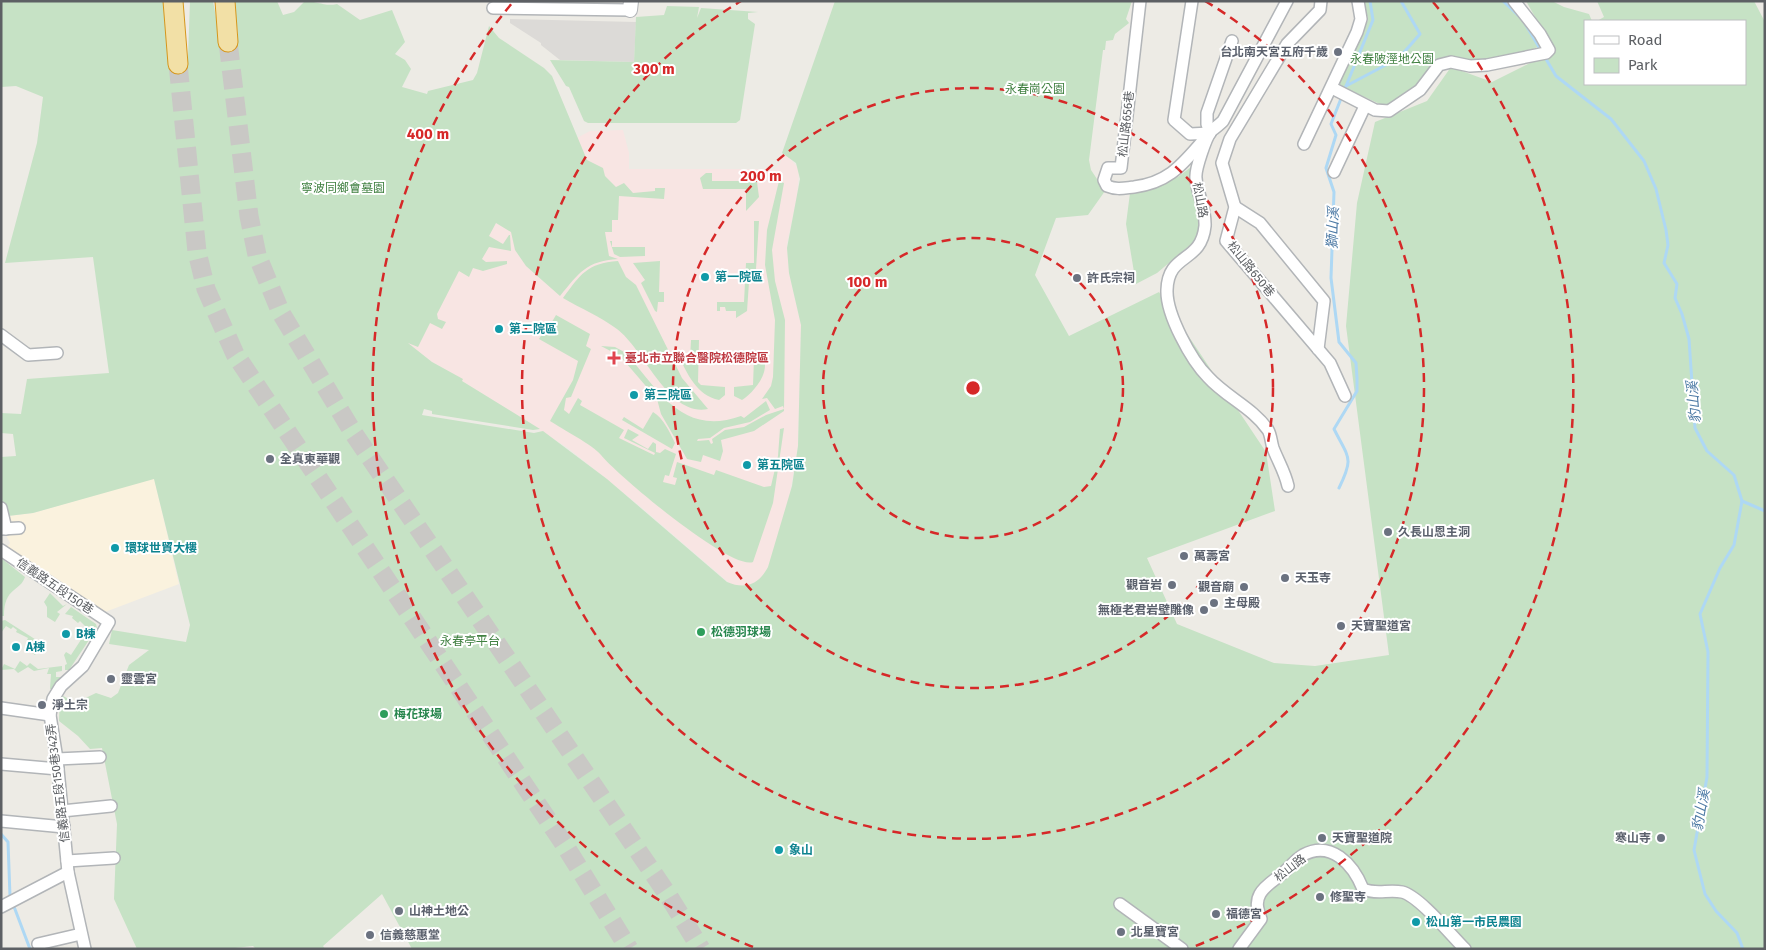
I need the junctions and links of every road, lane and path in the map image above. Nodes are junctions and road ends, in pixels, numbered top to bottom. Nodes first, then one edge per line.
1 (173, 1) edge
2 (181, 1) edge
3 (225, 1) edge
4 (1140, 1) edge
5 (1192, 1) edge
6 (1287, 1) edge
7 (1321, 1) edge
8 (1358, 1) edge
9 (1514, 1) edge
10 (631, 6) edge
11 (493, 8) dead end
12 (1232, 41) dead end
13 (228, 42) tunnel mouth
14 (1332, 88) junction
15 (1365, 106) junction
16 (1210, 133) junction
17 (1190, 134) junction
18 (1304, 144) dead end
19 (1199, 152) junction
20 (1334, 172) dead end
21 (1235, 207) junction
22 (1, 336) edge
23 (1318, 349) junction
24 (57, 353) dead end
25 (1345, 396) dead end
26 (1288, 486) dead end
27 (1, 508) edge
28 (20, 528) dead end
29 (3, 529) edge
30 (1, 550) edge
31 (109, 622) joint
32 (1, 708) edge
33 (50, 715) junction
34 (100, 757) dead end
35 (1, 764) edge
36 (57, 764) junction
37 (111, 806) dead end
38 (62, 811) junction
39 (1, 821) edge
40 (64, 827) junction
41 (114, 858) dead end
42 (67, 867) junction
43 (1120, 904) dead end
44 (1, 908) edge
45 (81, 934) junction
46 (38, 944) dead end
47 (85, 949) edge
48 (1182, 949) edge
49 (1239, 949) edge
50 (1465, 949) edge

1 - 2 highway
3 - 13 highway
4 - 19 street, 松山路656巷
5 - 17 street
6 - 16 street, 松山路
7 - 21 street
8 - 14 street
9 - 15 street
10 - 11 street
12 - 16 street
14 - 15 street
14 - 18 street
15 - 20 street
16 - 17 street
16 - 19 street, 松山路
17 - 19 street
19 - 26 street, 松山路
21 - 23 street, 松山路650巷
21 - 23 street
22 - 24 street
23 - 25 street, 松山路650巷
27 - 29 street
28 - 29 street
30 - 31 street, 信義路五段150巷
31 - 33 street, 信義路五段150巷342弄
32 - 33 street
33 - 36 street, 信義路五段150巷342弄
34 - 36 street
35 - 36 street
36 - 38 street, 信義路五段150巷342弄
37 - 38 street
38 - 40 street, 信義路五段150巷342弄
39 - 40 street
40 - 42 street, 信義路五段150巷342弄
41 - 42 street
42 - 44 street
42 - 45 street, 信義路五段150巷342弄
43 - 48 street
45 - 46 street
45 - 47 street, 信義路五段150巷342弄
49 - 50 street, 松山路

